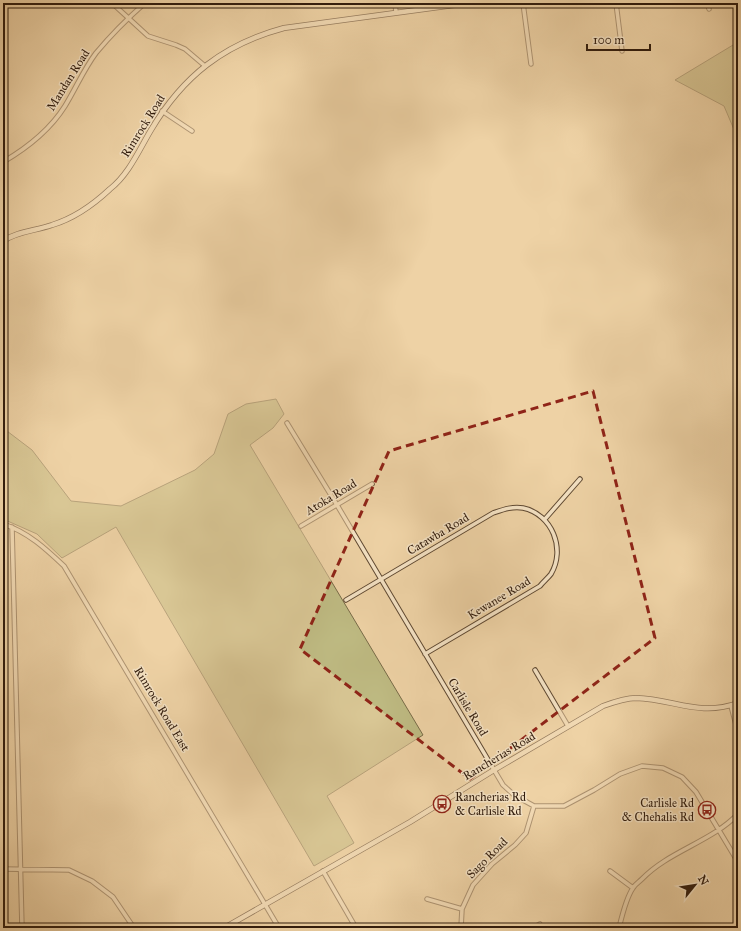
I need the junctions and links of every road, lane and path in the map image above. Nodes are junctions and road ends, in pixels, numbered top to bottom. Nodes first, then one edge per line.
1 (112, 3) edge
2 (145, 3) edge
3 (395, 3) edge
4 (469, 3) edge
5 (523, 3) edge
6 (616, 3) edge
7 (707, 3) edge
8 (709, 9) dead end
9 (396, 12) junction
10 (128, 18) junction
11 (622, 51) dead end
12 (531, 64) dead end
13 (205, 66) junction
14 (162, 111) junction
15 (192, 131) dead end
16 (3, 162) edge
17 (3, 240) edge
18 (287, 423) dead end
19 (580, 479) dead end
20 (372, 484) dead end
21 (337, 505) junction
22 (545, 519) junction
23 (3, 524) edge
24 (301, 526) dead end
25 (12, 527) junction
26 (381, 580) junction
27 (346, 600) dead end
28 (425, 654) junction
29 (535, 670) dead end
30 (738, 703) edge
31 (731, 706) junction
32 (568, 726) junction
33 (738, 732) edge
34 (494, 770) junction
35 (534, 806) junction
36 (738, 814) edge
37 (719, 830) junction
38 (738, 862) edge
39 (22, 869) junction
40 (3, 870) edge
41 (323, 871) junction
42 (610, 871) dead end
43 (633, 888) junction
44 (427, 899) dead end
45 (265, 904) junction
46 (462, 909) junction
47 (540, 924) dead end
48 (22, 928) edge
49 (134, 928) edge
50 (224, 928) edge
51 (279, 928) edge
52 (356, 928) edge
53 (461, 928) edge
54 (533, 928) edge
55 (619, 928) edge

1 - 10 street
2 - 10 street, Mandan Road
3 - 9 street
4 - 9 street, Rimrock Road
5 - 12 street
6 - 11 street
7 - 8 street
9 - 13 street, Rimrock Road
10 - 13 street
10 - 16 street, Mandan Road
13 - 14 street, Rimrock Road
14 - 15 street
14 - 17 street, Rimrock Road
18 - 21 street, Carlisle Road
19 - 22 street
20 - 21 street, Atoka Road
21 - 24 street, Atoka Road
21 - 26 street, Carlisle Road
22 - 26 street, Catawba Road
22 - 28 street, Kewanee Road
23 - 25 street, Rimrock Road East
25 - 39 street
25 - 45 street, Rimrock Road East
26 - 27 street, Catawba Road
26 - 28 street, Carlisle Road
28 - 34 street, Carlisle Road
29 - 32 street
30 - 31 street, Rancherias Road
31 - 32 street, Rancherias Road
31 - 33 street
32 - 34 street, Rancherias Road
34 - 35 street, Carlisle Road
34 - 41 street, Rancherias Road
35 - 37 street, Carlisle Road
35 - 46 street, Sago Road
36 - 37 street
37 - 38 street, Carlisle Road
37 - 43 street
39 - 40 street
39 - 48 street
39 - 49 street
41 - 45 street, Rancherias Road
41 - 52 street
42 - 43 street
43 - 55 street
44 - 46 street
45 - 50 street, Rancherias Road
45 - 51 street, Rimrock Road East
46 - 53 street, Sago Road
47 - 54 street

